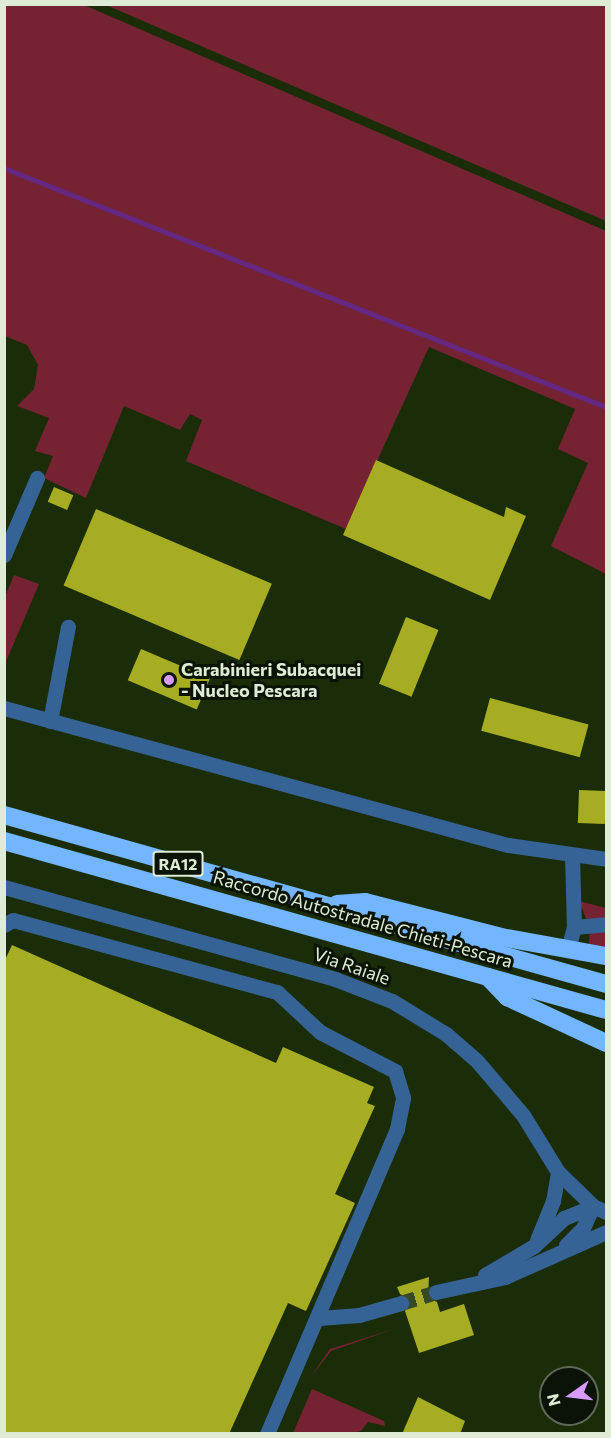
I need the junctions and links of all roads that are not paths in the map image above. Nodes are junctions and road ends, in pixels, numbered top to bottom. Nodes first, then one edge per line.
1 (37, 478) dead end
2 (4, 555) edge
3 (68, 627) dead end
4 (4, 708) edge
5 (51, 721) junction
6 (4, 815) edge
7 (4, 841) edge
8 (572, 856) junction
9 (606, 859) edge
10 (4, 887) edge
11 (323, 905) junction
12 (606, 924) edge
13 (4, 925) edge
14 (574, 927) junction
15 (568, 949) junction
16 (606, 956) edge
17 (487, 976) junction
18 (606, 984) edge
19 (606, 1010) edge
20 (606, 1043) edge
21 (558, 1172) junction
22 (600, 1209) edge
23 (606, 1232) edge
24 (534, 1246) junction
25 (560, 1251) junction
26 (469, 1283) junction
27 (436, 1292) tunnel mouth
28 (400, 1303) tunnel mouth
29 (319, 1318) junction
30 (267, 1434) edge

1 - 2 street
3 - 5 street
4 - 5 street
5 - 8 street
6 - 11 highway, Raccordo Autostradale Chieti-Pescara / RA12
7 - 17 highway, Raccordo Autostradale Chieti-Pescara / RA12
8 - 9 street
8 - 14 street
10 - 21 street, Via Raiale
11 - 15 highway
11 - 18 highway, Raccordo Autostradale Chieti-Pescara / RA12
12 - 14 street
13 - 29 street
14 - 15 street
15 - 16 highway
17 - 19 highway, Raccordo Autostradale Chieti-Pescara / RA12
17 - 20 highway
21 - 22 street, Via Raiale
21 - 24 street
22 - 24 street
22 - 25 street
23 - 25 street
24 - 26 street
25 - 26 street
26 - 27 street
28 - 29 street
29 - 30 street

